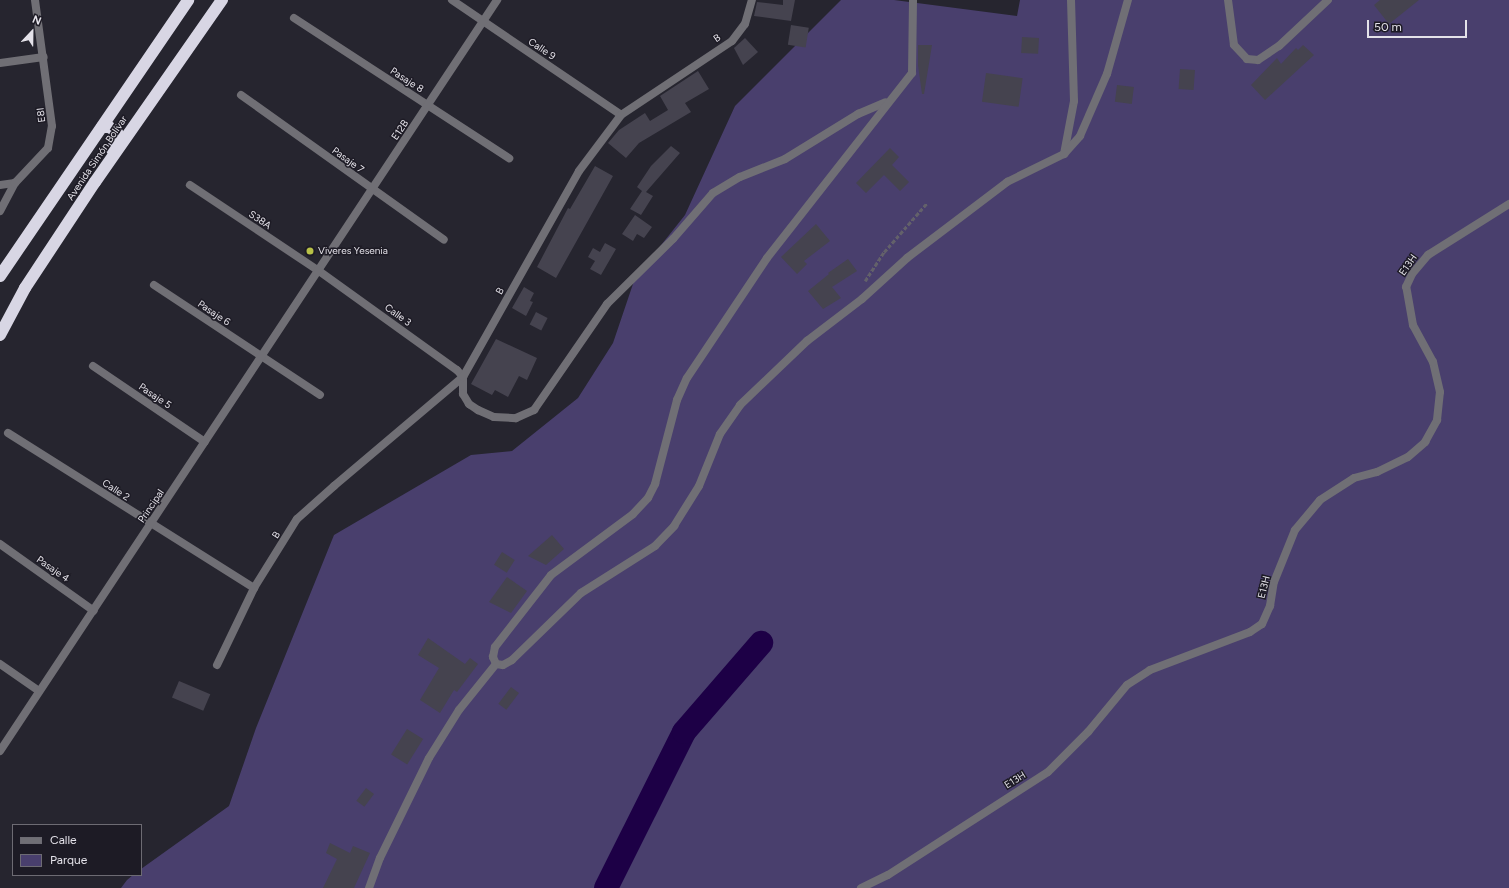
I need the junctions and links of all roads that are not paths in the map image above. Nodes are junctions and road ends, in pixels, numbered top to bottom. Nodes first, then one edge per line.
1 (36, 0) edge
2 (188, 0) edge
3 (222, 0) edge
4 (452, 0) edge
5 (498, 0) edge
6 (752, 0) edge
7 (913, 0) edge
8 (1071, 0) edge
9 (1128, 0) edge
10 (1228, 0) edge
11 (1328, 0) edge
12 (294, 18) dead end
13 (483, 22) junction
14 (44, 57) junction
15 (0, 63) edge
16 (241, 95) dead end
17 (888, 101) junction
18 (428, 105) junction
19 (621, 115) junction
20 (102, 127) junction
21 (1064, 154) junction
22 (509, 158) dead end
23 (95, 182) junction
24 (15, 183) junction
25 (0, 185) edge
26 (190, 185) dead end
27 (371, 190) junction
28 (1509, 204) edge
29 (0, 211) edge
30 (444, 240) dead end
31 (319, 271) junction
32 (0, 276) edge
33 (154, 285) dead end
34 (0, 335) edge
35 (262, 357) junction
36 (93, 366) dead end
37 (463, 377) junction
38 (320, 395) dead end
39 (8, 433) dead end
40 (205, 442) junction
41 (151, 525) junction
42 (0, 544) edge
43 (254, 588) junction
44 (94, 611) junction
45 (0, 664) edge
46 (496, 664) junction
47 (217, 665) dead end
48 (39, 691) junction
49 (0, 751) edge
50 (369, 888) edge
51 (861, 888) edge

1 - 14 street, E8I
2 - 20 highway, Avenida Simón Bolívar
3 - 23 highway, Avenida Simón Bolívar
4 - 13 street, Calle 9
5 - 13 street, E12B
6 - 19 street, B
7 - 17 street
8 - 21 street
9 - 21 street
10 - 11 street
12 - 18 street, Pasaje 8
13 - 18 street, E12B
13 - 19 street, Calle 9
14 - 15 street
14 - 24 street, E8I
16 - 27 street, Pasaje 7
17 - 37 street
17 - 46 street
18 - 22 street, Pasaje 8
18 - 27 street, E12B
19 - 37 street, B
20 - 23 highway
20 - 32 highway, Avenida Simón Bolívar
21 - 46 street
23 - 34 highway, Avenida Simón Bolívar
24 - 25 street
24 - 29 street, E8I
26 - 31 street, S38A
27 - 30 street, Pasaje 7
27 - 31 street, E12B
28 - 51 street, E13H
31 - 35 street, Principal
31 - 37 street, Calle 3
33 - 35 street, Pasaje 6
35 - 38 street, Pasaje 6
35 - 40 street, Principal
36 - 40 street, Pasaje 5
37 - 43 street, B
39 - 41 street, Calle 2
40 - 41 street, Principal
41 - 43 street, Calle 2
41 - 44 street, Principal
42 - 44 street, Pasaje 4
43 - 47 street
44 - 48 street, Principal
45 - 48 street
46 - 50 street
48 - 49 street, Principal

